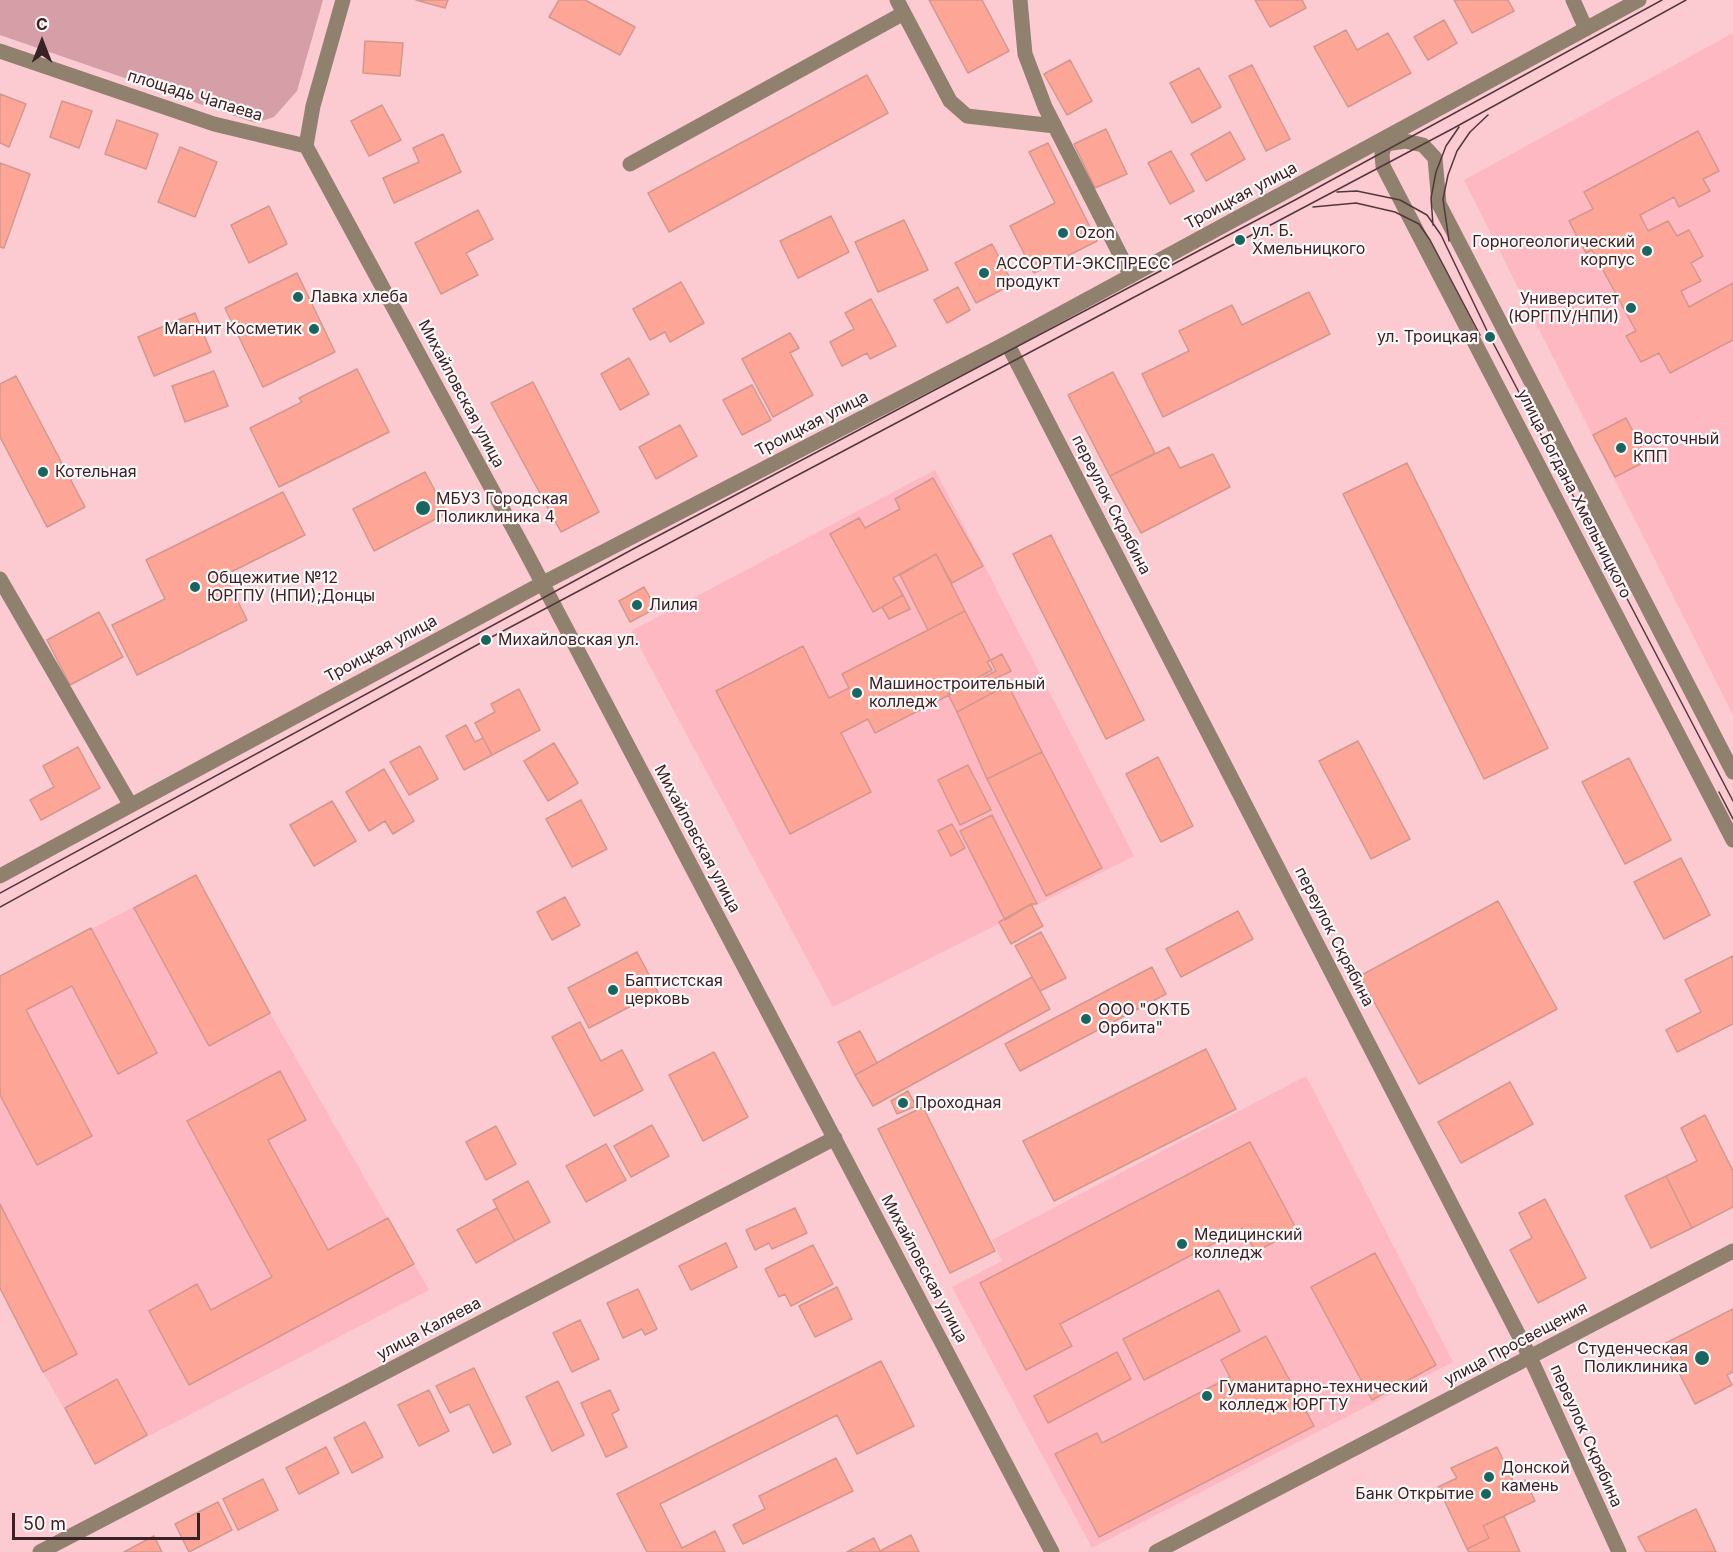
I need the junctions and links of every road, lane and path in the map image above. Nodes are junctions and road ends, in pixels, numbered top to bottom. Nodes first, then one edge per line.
1 (343, 0) edge
2 (1020, 0) edge
3 (1573, 0) edge
4 (1639, 0) edge
5 (901, 7) edge
6 (1586, 29) junction
7 (0, 51) edge
8 (1416, 123) junction
9 (1055, 126) junction
10 (1385, 144) junction
11 (306, 146) junction
12 (1370, 147) junction
13 (630, 164) dead end
14 (1131, 276) junction
15 (1007, 343) junction
16 (0, 579) edge
17 (541, 584) junction
18 (1733, 772) edge
19 (130, 804) junction
20 (1733, 840) edge
21 (0, 876) edge
22 (835, 1138) junction
23 (1733, 1251) edge
24 (1530, 1357) junction
25 (40, 1552) edge
26 (1052, 1552) edge
27 (1156, 1552) edge
28 (1619, 1552) edge

1 - 11 street
2 - 9 street
3 - 6 street
4 - 6 street, Троицкая улица
5 - 9 street
5 - 13 street
6 - 8 street, Троицкая улица
7 - 11 street, площадь Чапаева
8 - 10 street
8 - 12 street, Троицкая улица
9 - 14 street
10 - 12 street, улица Богдана Хмельницкого
10 - 18 street, улица Богдана Хмельницкого
10 - 20 street, улица Богдана Хмельницкого
11 - 17 street, Михайловская улица
12 - 14 street, Троицкая улица
14 - 15 street, Троицкая улица
15 - 17 street, Троицкая улица
15 - 24 street, переулок Скрябина
16 - 19 street
17 - 19 street, Троицкая улица
17 - 22 street, Михайловская улица
19 - 21 street, Троицкая улица
22 - 25 street, улица Каляева
22 - 26 street, Михайловская улица
23 - 24 street, улица Просвещения
24 - 27 street, улица Просвещения
24 - 28 street, переулок Скрябина

